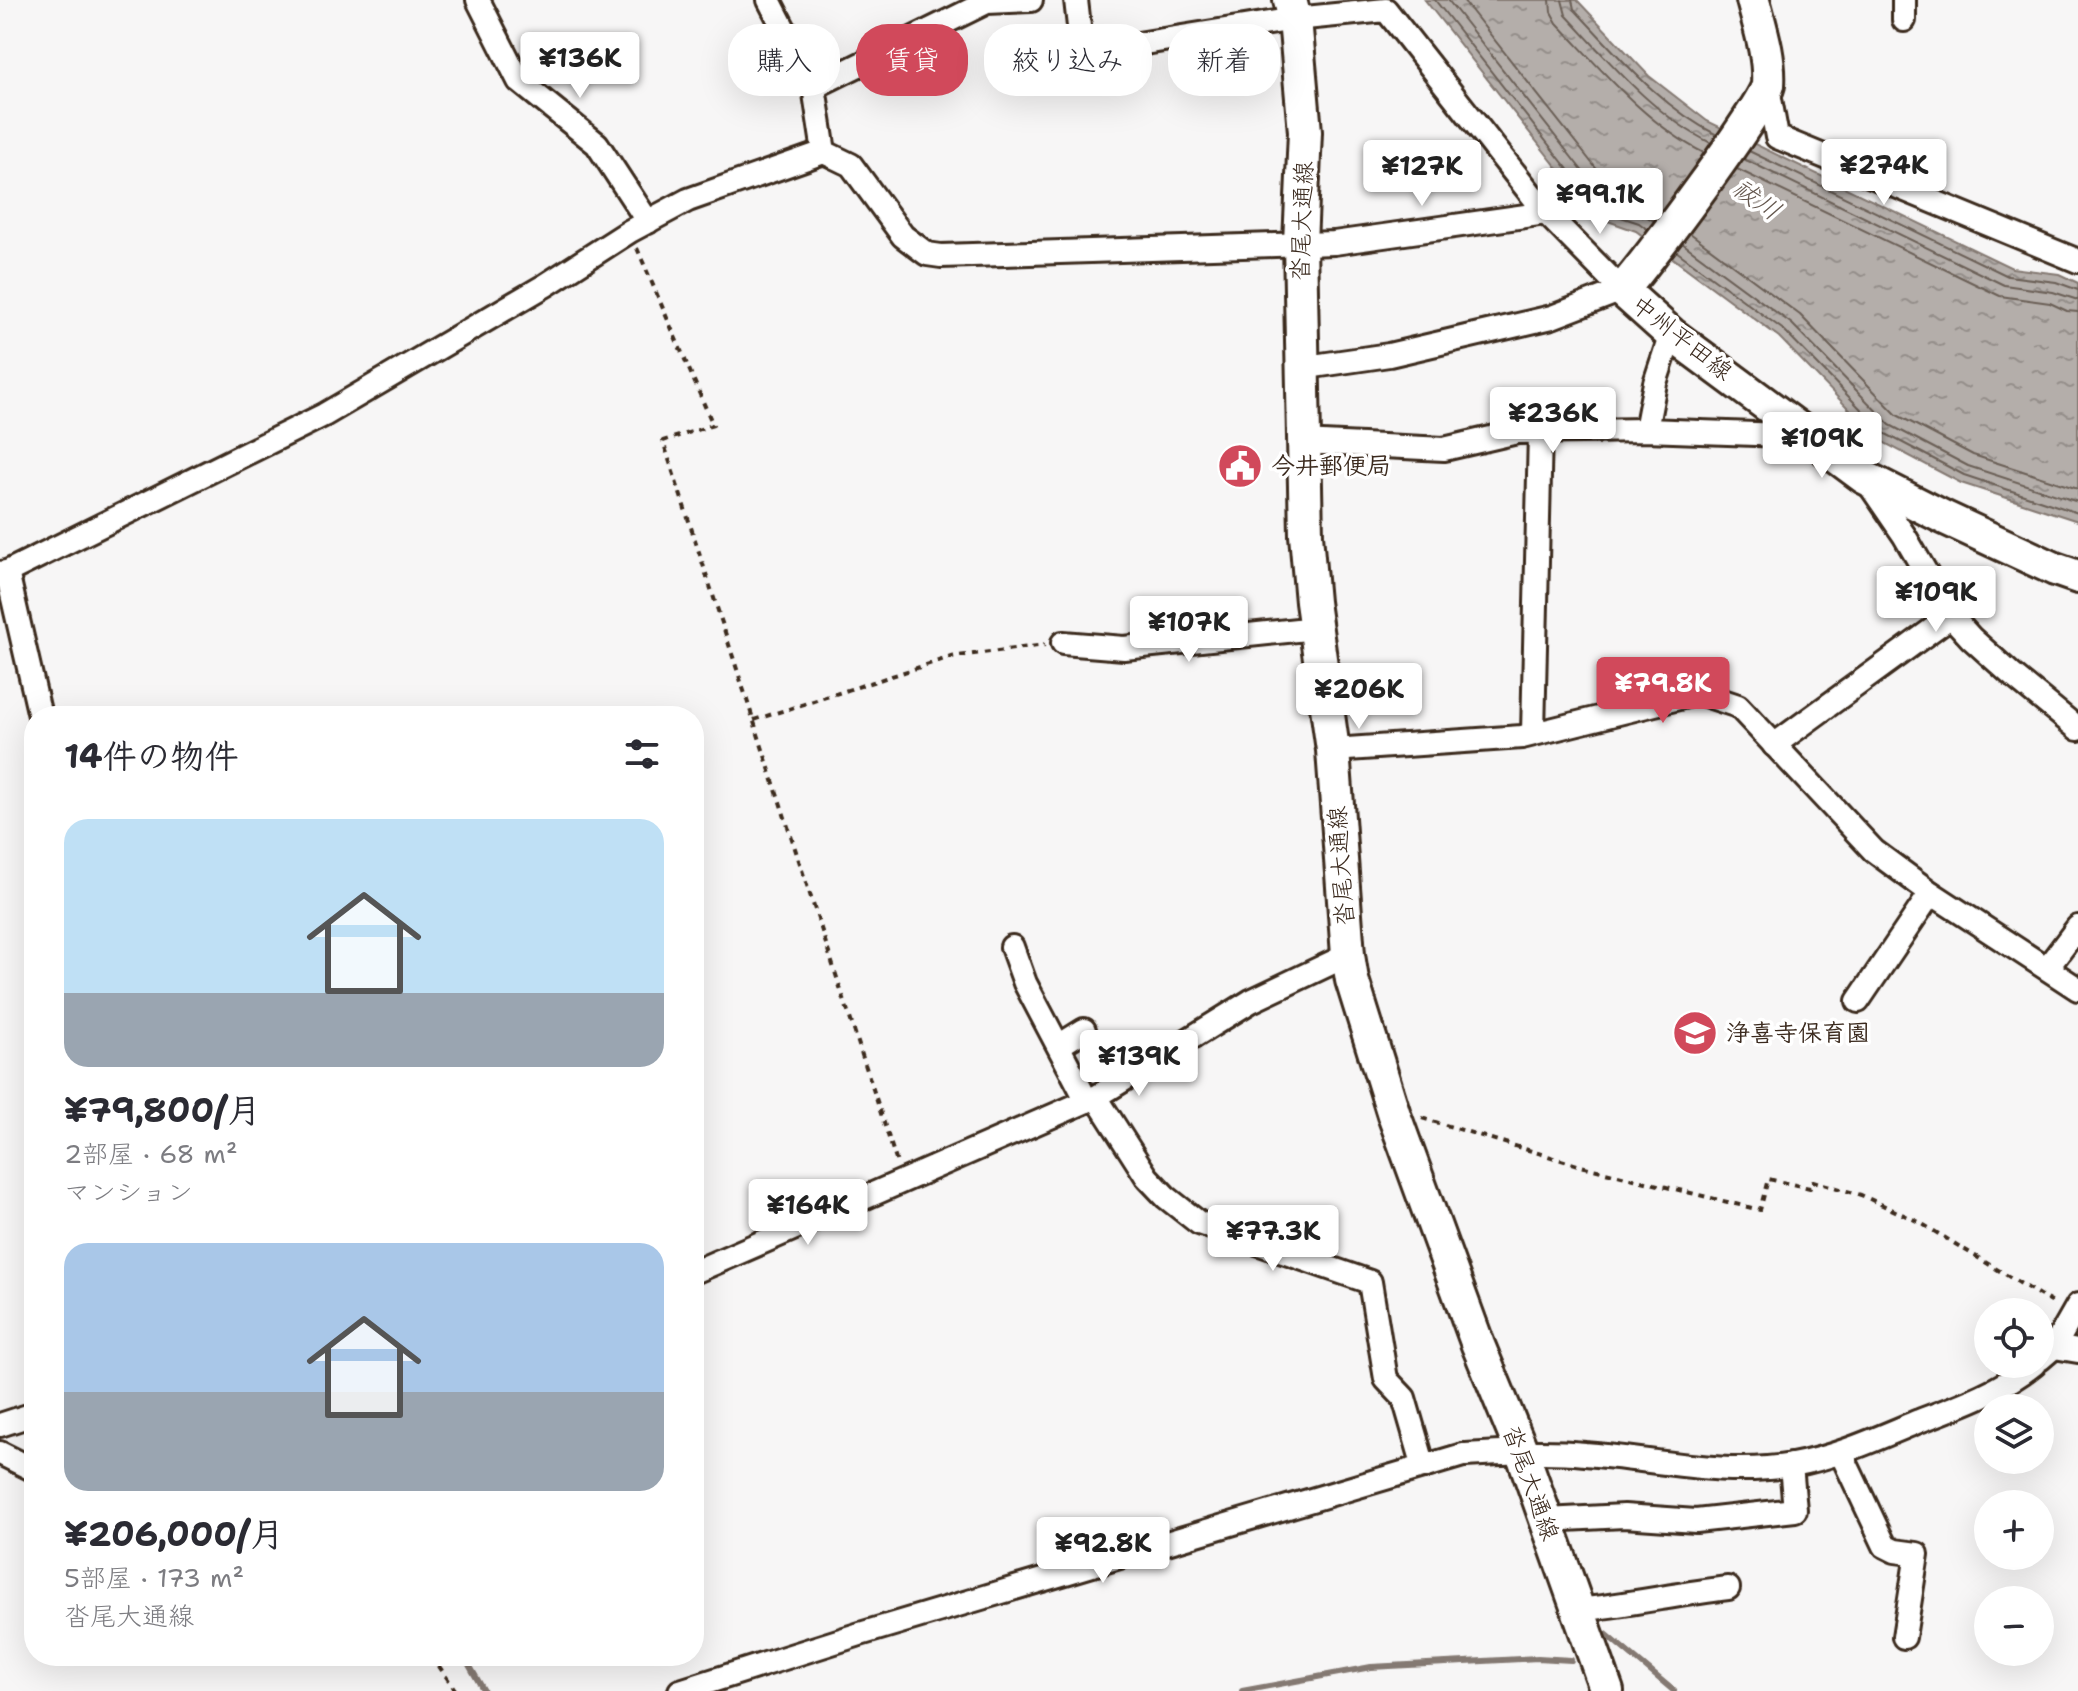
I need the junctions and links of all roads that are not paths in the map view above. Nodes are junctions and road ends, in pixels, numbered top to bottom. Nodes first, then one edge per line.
1 (478, 0) edge
2 (769, 0) edge
3 (1031, 0) edge
4 (1076, 0) edge
5 (1753, 0) edge
6 (1293, 10) edge
7 (781, 24) edge
8 (840, 74) edge
9 (1768, 88) junction
10 (815, 96) edge
11 (824, 152) junction
12 (1546, 213) junction
13 (639, 226) junction
14 (1300, 243) junction
15 (2078, 261) edge
16 (1625, 287) junction
17 (1671, 334) junction
18 (1300, 368) junction
19 (1646, 430) junction
20 (1540, 432) junction
21 (1809, 436) junction
22 (1302, 442) junction
23 (1864, 477) junction
24 (4, 573) edge
25 (2078, 577) edge
26 (1951, 616) junction
27 (1316, 628) junction
28 (1063, 643) road end
29 (37, 706) edge
30 (2078, 729) edge
31 (1533, 733) junction
32 (1774, 745) junction
33 (1333, 750) junction
34 (1931, 893) junction
35 (2078, 927) edge
36 (1012, 947) dead end
37 (1348, 955) junction
38 (2047, 968) junction
39 (2078, 989) edge
40 (1858, 1001) dead end
41 (1084, 1030) dead end
42 (1060, 1045) junction
43 (1092, 1099) junction
44 (704, 1268) edge
45 (2075, 1309) edge
46 (2054, 1342) edge
47 (2078, 1351) edge
48 (2054, 1353) edge
49 (2016, 1378) edge
50 (24, 1417) edge
51 (0, 1425) edge
52 (1522, 1452) junction
53 (0, 1453) edge
54 (1841, 1453) junction
55 (24, 1465) edge
56 (1791, 1465) junction
57 (1424, 1467) junction
58 (1546, 1520) junction
59 (1728, 1588) dead end
60 (1577, 1610) junction
61 (1904, 1637) dead end
62 (691, 1689) edge
63 (1607, 1691) edge

1 - 13 street
2 - 7 street
3 - 8 street
4 - 6 street
5 - 9 main road
6 - 12 street
6 - 14 main road, 沓尾大通線
9 - 15 street
9 - 16 main road, 中州平田線
10 - 11 street
11 - 13 street
11 - 14 street
12 - 14 street
12 - 16 street
13 - 24 street
14 - 18 main road, 沓尾大通線
16 - 17 main road, 中州平田線
16 - 18 street
17 - 19 street
17 - 21 main road, 中州平田線
18 - 22 main road, 沓尾大通線
19 - 20 street
19 - 21 street
20 - 22 street
20 - 31 street
21 - 23 main road, 中州平田線
22 - 27 main road, 沓尾大通線
23 - 25 main road, 中州平田線
23 - 26 street
24 - 29 street
26 - 30 street
26 - 32 street
27 - 28 street
27 - 33 main road, 沓尾大通線
31 - 32 street
31 - 33 street
32 - 34 street
33 - 37 main road, 沓尾大通線
34 - 38 street
34 - 40 street
35 - 38 street
36 - 42 street
37 - 43 street
37 - 52 main road, 沓尾大通線
38 - 39 street
41 - 42 street
42 - 43 street
43 - 44 street
43 - 57 street
45 - 46 street
47 - 48 street
49 - 54 street
50 - 51 street
52 - 56 street
52 - 57 street
52 - 58 main road, 沓尾大通線
53 - 55 street
54 - 56 street
54 - 61 street
56 - 58 street
57 - 62 street
58 - 60 main road, 沓尾大通線
59 - 60 street
60 - 63 main road, 沓尾大通線

